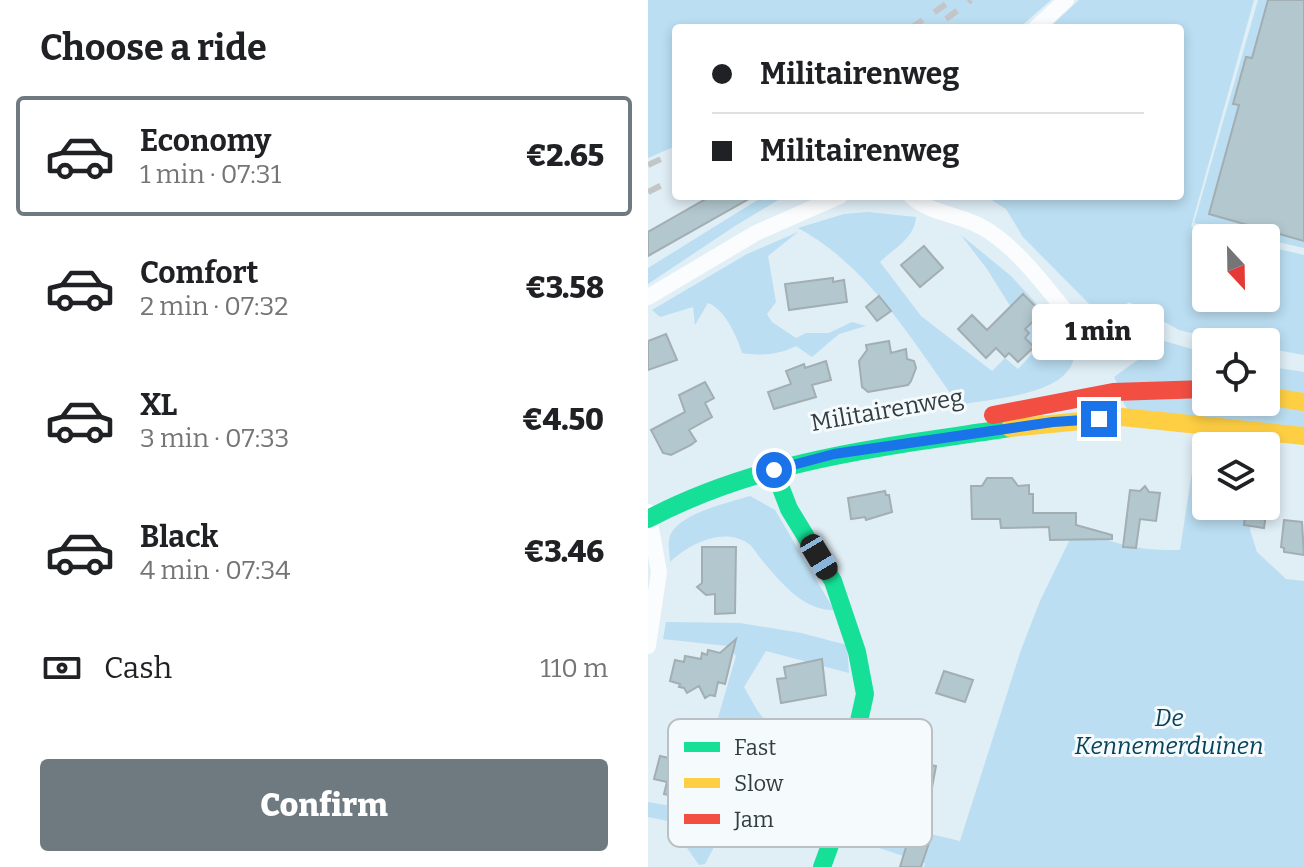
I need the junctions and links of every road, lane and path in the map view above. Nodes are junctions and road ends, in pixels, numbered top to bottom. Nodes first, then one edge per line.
1 (1066, 0) edge
2 (1040, 24) edge
3 (831, 200) edge
4 (918, 200) edge
5 (648, 297) edge
6 (1085, 335) dead end
7 (1192, 389) edge
8 (1280, 398) edge
9 (1304, 402) edge
10 (1304, 436) edge
11 (774, 470) junction
12 (649, 513) edge
13 (648, 646) edge
14 (859, 719) edge
15 (829, 847) edge
16 (822, 867) edge

1 - 2 street
3 - 5 street
4 - 6 street
7 - 12 main road, Militairenweg
8 - 9 main road
10 - 11 main road, Militairenweg
11 - 12 main road, Militairenweg
11 - 14 main road
12 - 13 street
15 - 16 main road

